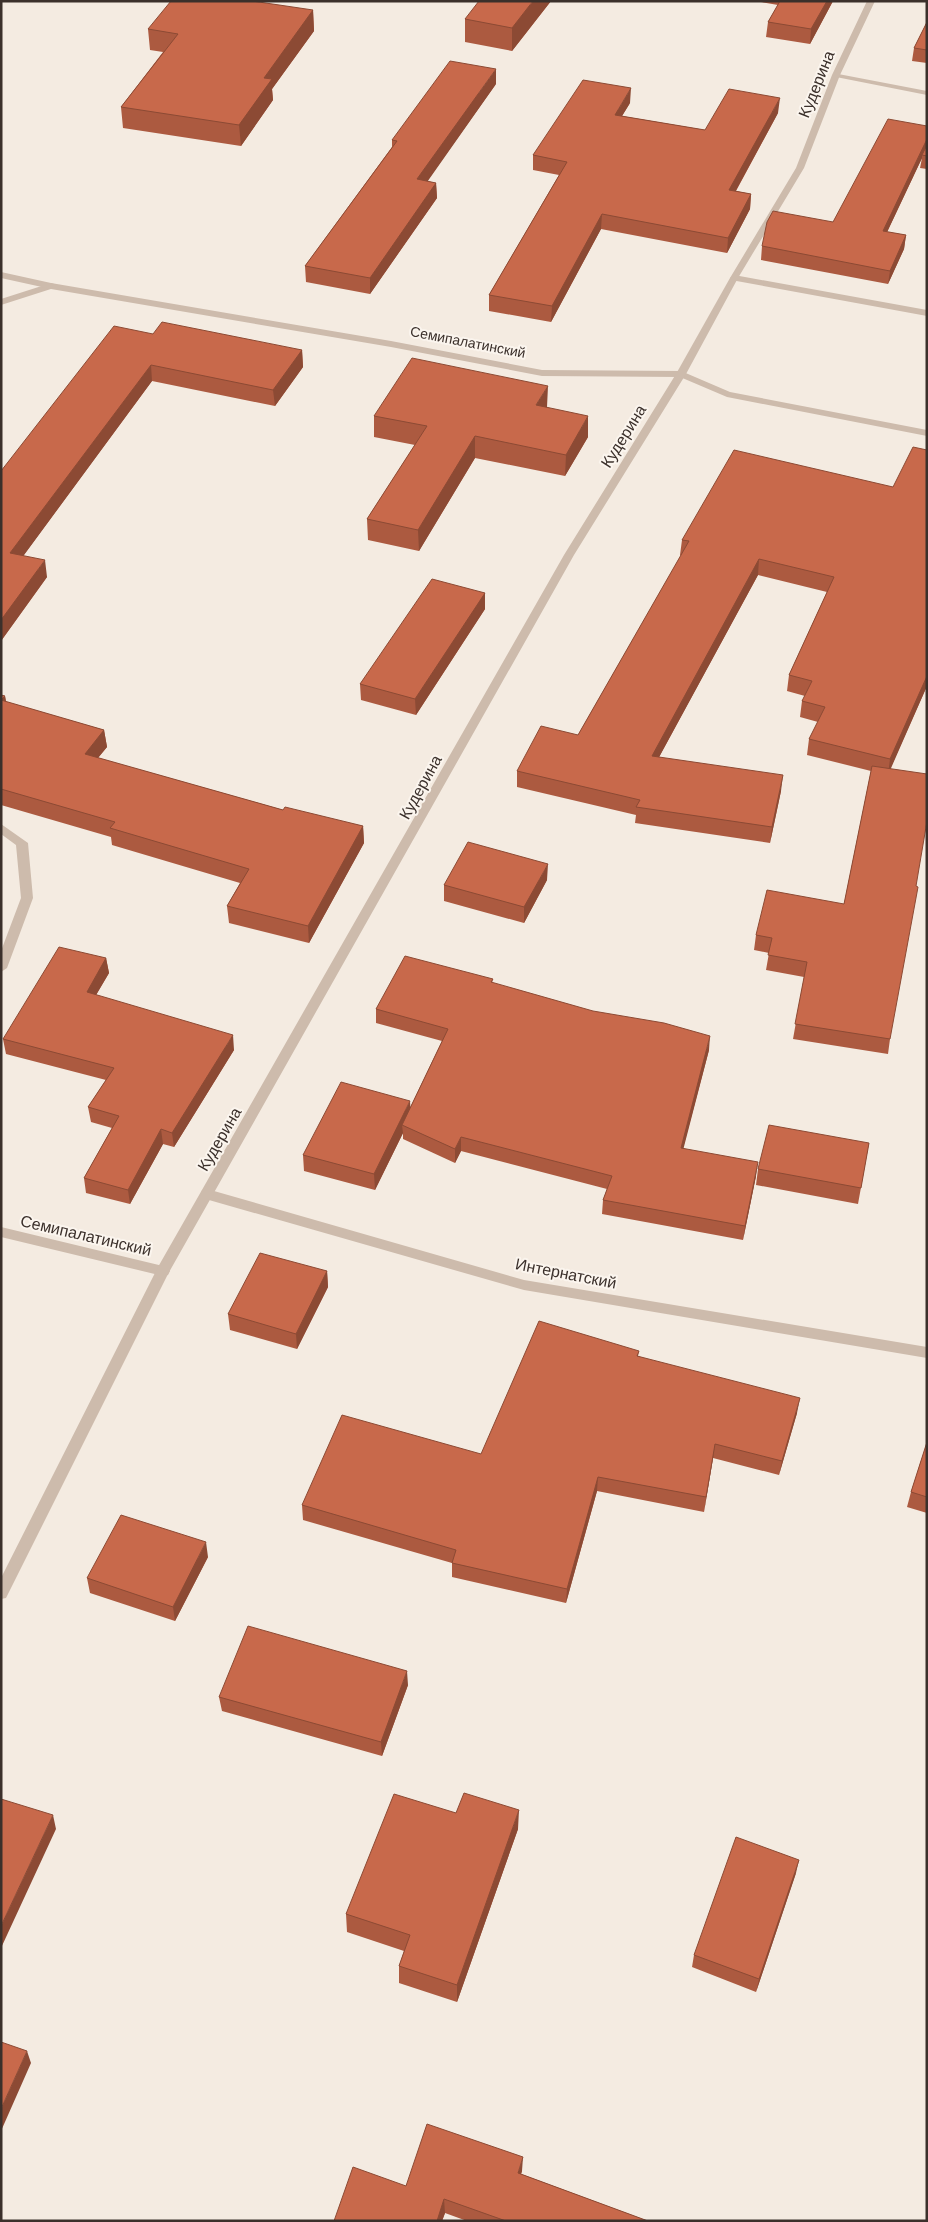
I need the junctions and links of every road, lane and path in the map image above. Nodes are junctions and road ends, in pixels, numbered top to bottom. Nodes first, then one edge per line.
1 (871, 1) edge
2 (836, 75) junction
3 (927, 93) edge
4 (1, 275) edge
5 (734, 278) junction
6 (51, 286) junction
7 (1, 302) edge
8 (927, 313) edge
9 (681, 374) junction
10 (927, 433) edge
11 (1, 828) edge
12 (1, 968) edge
13 (207, 1194) junction
14 (1, 1232) edge
15 (163, 1271) junction
16 (927, 1353) edge
17 (1, 1593) edge

1 - 2 street, Кудерина
2 - 3 street
2 - 5 street, Кудерина
4 - 6 street, Семипалатинский
5 - 8 street
5 - 9 street, Кудерина
6 - 7 street
6 - 9 street, Семипалатинский
9 - 10 street, Семипалатинский
9 - 13 street, Кудерина
11 - 12 street
13 - 15 street, Кудерина
13 - 16 street, Интернатский
14 - 15 street, Семипалатинский
15 - 17 street, Кудерина

